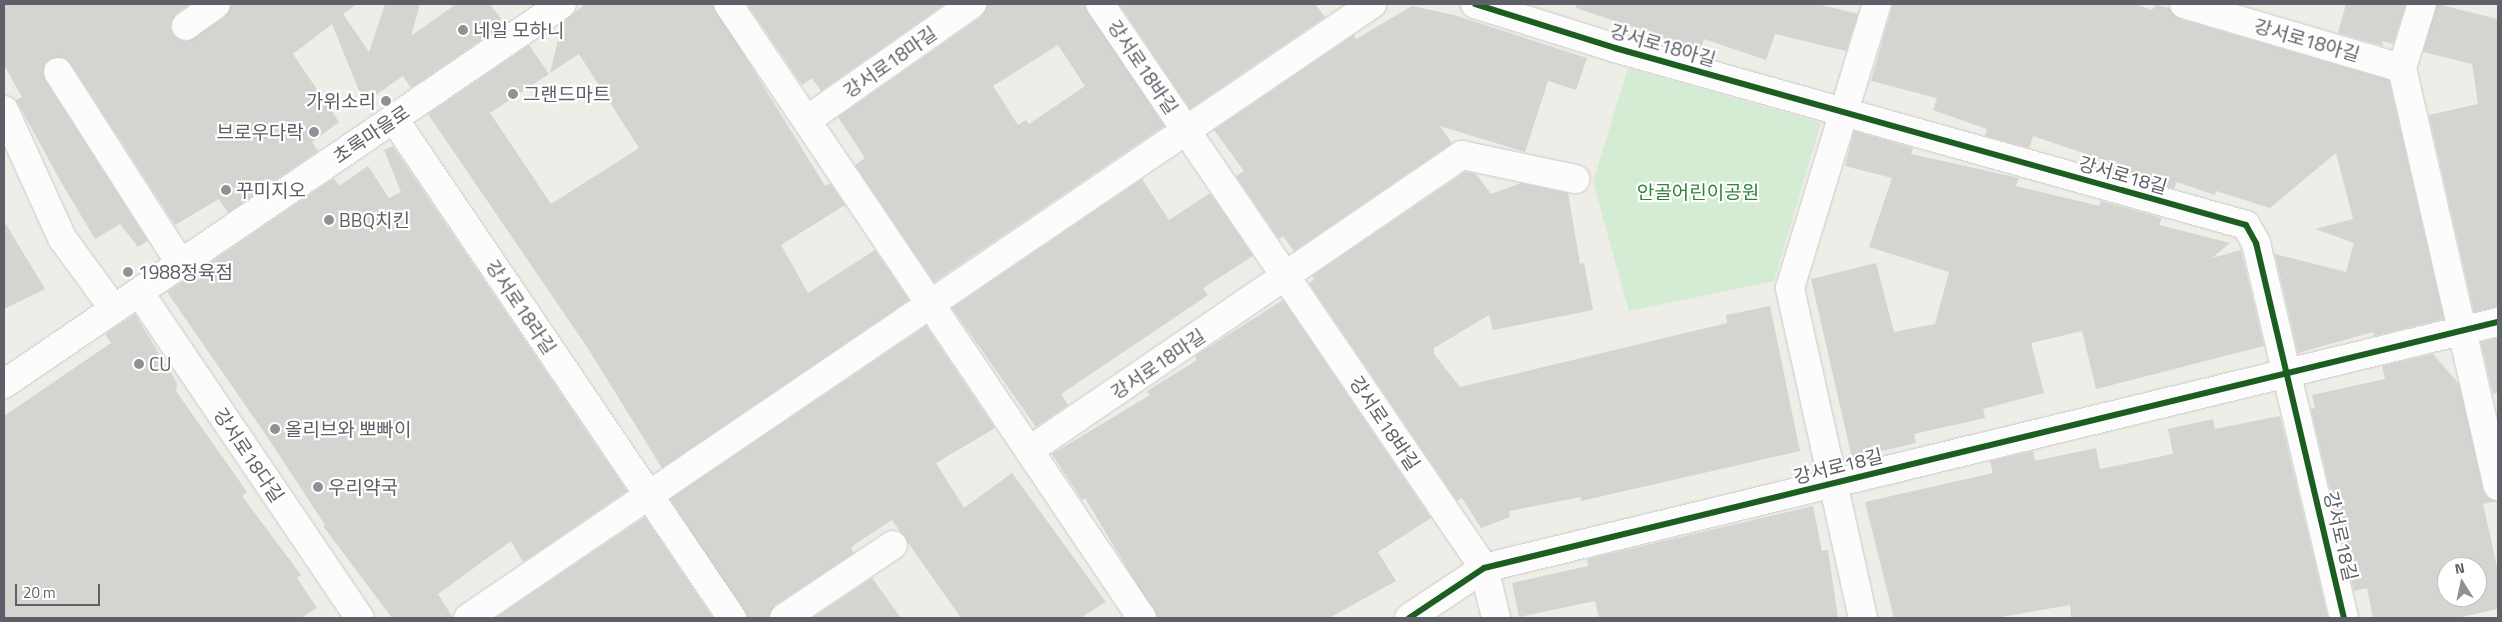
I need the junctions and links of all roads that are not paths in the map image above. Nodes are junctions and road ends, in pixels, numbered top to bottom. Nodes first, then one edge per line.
1 (216, 4) edge
2 (562, 4) edge
3 (728, 4) edge
4 (972, 4) edge
5 (1100, 4) edge
6 (1372, 4) edge
7 (1475, 4) edge
8 (1877, 4) edge
9 (2184, 4) edge
10 (2422, 4) edge
11 (186, 26) dead end
12 (2402, 68) junction
13 (58, 72) dead end
14 (4, 110) edge
15 (1844, 112) junction
16 (394, 119) junction
17 (807, 120) junction
18 (1186, 130) junction
19 (1575, 179) dead end
20 (181, 264) junction
21 (1286, 278) junction
22 (139, 292) junction
23 (931, 303) junction
24 (114, 309) junction
25 (2498, 322) edge
26 (2460, 331) junction
27 (2287, 373) junction
28 (4, 384) edge
29 (1030, 450) junction
30 (1832, 483) junction
31 (2498, 486) edge
32 (648, 496) junction
33 (893, 545) dead end
34 (1484, 568) junction
35 (360, 618) edge
36 (468, 618) edge
37 (732, 618) edge
38 (784, 618) edge
39 (1142, 618) edge
40 (1409, 618) edge
41 (1496, 618) edge
42 (1863, 618) edge
43 (2344, 618) edge

1 - 11 street
2 - 16 street, 초록마을로
3 - 17 street
4 - 17 street, 강서로18마길
5 - 18 street, 강서로18바길
6 - 18 street, 강서로18바길
7 - 15 street, 강서로18아길
8 - 15 street
9 - 12 street, 강서로18아길
10 - 12 street
12 - 26 street
13 - 20 street
14 - 24 street
15 - 27 street, 강서로18길
15 - 30 street
16 - 20 street, 초록마을로
16 - 32 street, 강서로18라길
17 - 23 street
18 - 21 street, 강서로18바길
18 - 23 street
19 - 21 street
20 - 22 street, 초록마을로
21 - 29 street, 강서로18마길
21 - 34 street, 강서로18바길
22 - 24 street, 초록마을로
22 - 35 street, 강서로18다길
23 - 29 street
23 - 32 street
24 - 28 street, 초록마을로
25 - 26 street, 강서로18길
26 - 27 street, 강서로18길
26 - 31 street
27 - 30 street, 강서로18길
27 - 43 street, 강서로18길
29 - 39 street
30 - 34 street, 강서로18길
30 - 42 street
32 - 36 street
32 - 37 street, 강서로18라길
33 - 38 street
34 - 40 street, 강서로18길
34 - 41 street

